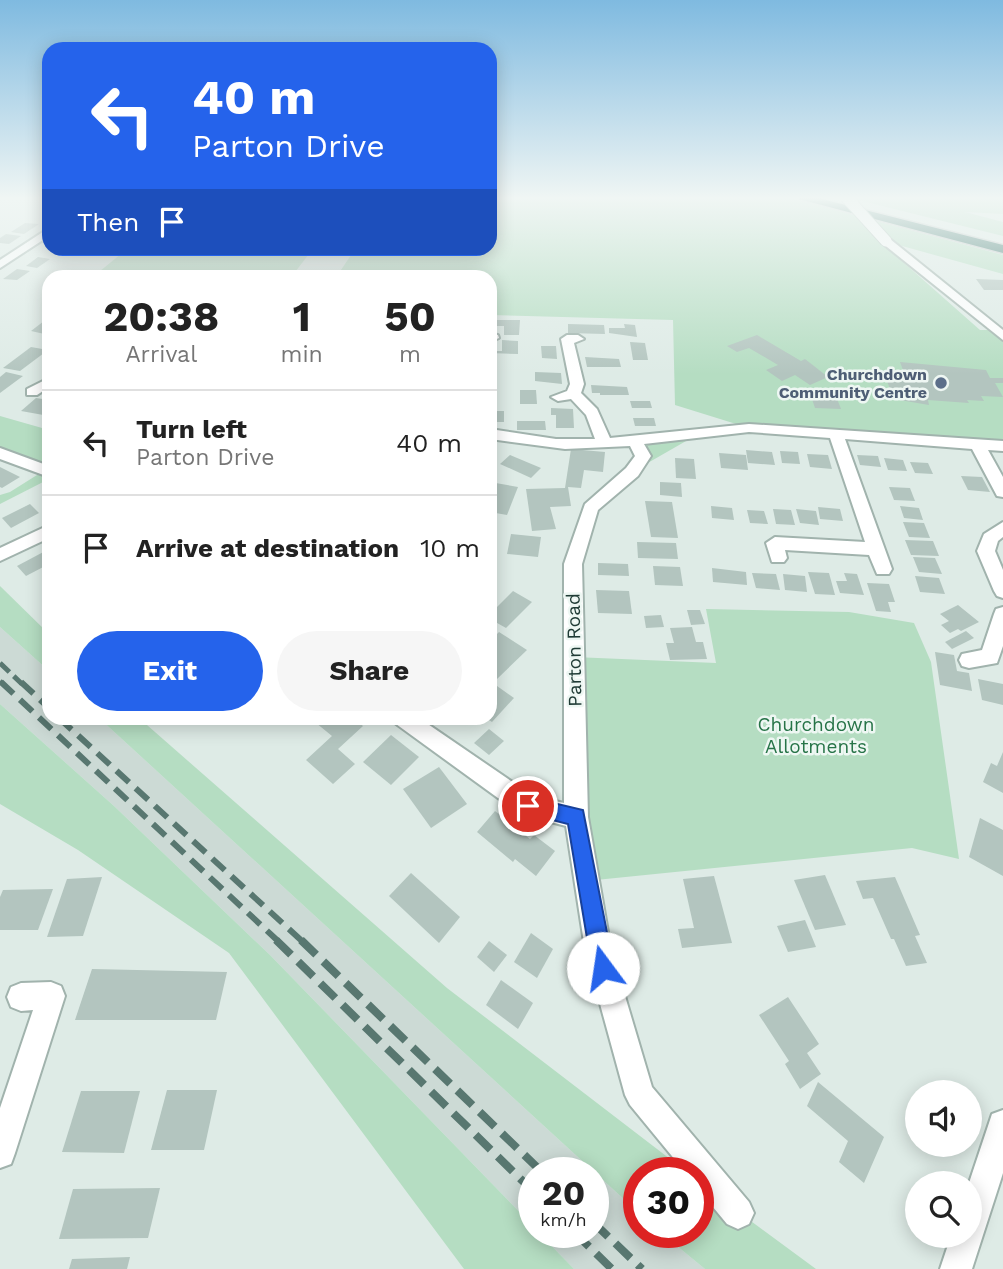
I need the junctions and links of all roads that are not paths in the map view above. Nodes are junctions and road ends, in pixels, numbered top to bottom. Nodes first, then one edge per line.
1 (906, 256) edge
2 (1003, 336) edge
3 (579, 339) dead end
4 (42, 386) edge
5 (32, 392) dead end
6 (497, 435) edge
7 (837, 437) junction
8 (634, 440) junction
9 (604, 443) junction
10 (978, 445) junction
11 (1003, 446) edge
12 (0, 453) edge
13 (42, 469) edge
14 (1003, 492) edge
15 (1003, 528) edge
16 (42, 534) edge
17 (876, 549) junction
18 (0, 555) edge
19 (778, 558) dead end
20 (883, 569) dead end
21 (1003, 591) edge
22 (1003, 614) edge
23 (996, 658) edge
24 (969, 660) dead end
25 (413, 725) edge
26 (576, 817) junction
27 (21, 997) dead end
28 (1003, 1125) edge
29 (0, 1153) edge
30 (982, 1191) edge
31 (738, 1213) dead end
32 (963, 1248) edge
33 (956, 1269) edge

1 - 2 street, bridge
3 - 9 street
4 - 5 street
6 - 9 street
7 - 8 street
7 - 10 street
7 - 17 street
8 - 9 street
8 - 26 street, Parton Road
10 - 11 street
10 - 14 street
12 - 13 street
15 - 21 street
16 - 18 street
17 - 19 street
17 - 20 street
22 - 23 street
23 - 24 street
25 - 26 street
26 - 31 street, Parton Road
27 - 29 street
28 - 30 street
32 - 33 street

